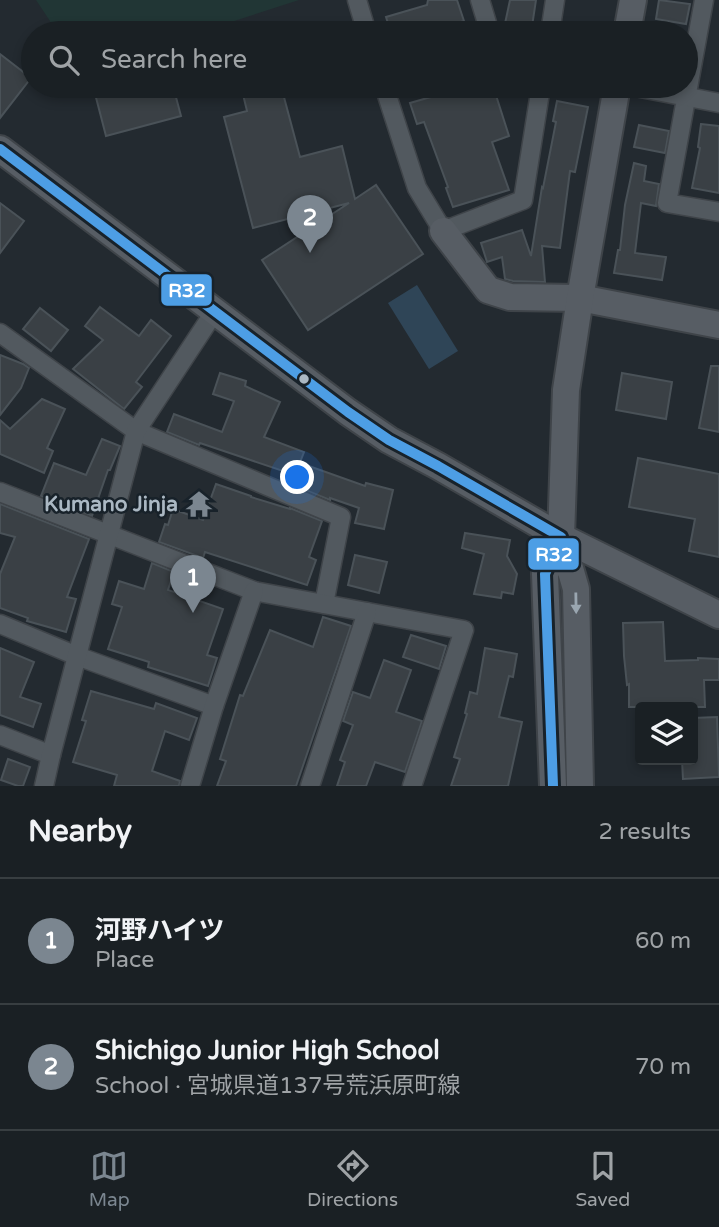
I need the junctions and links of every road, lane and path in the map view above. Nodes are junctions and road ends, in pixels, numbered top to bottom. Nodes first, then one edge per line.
1 (356, 0) edge
2 (480, 0) edge
3 (555, 0) edge
4 (633, 0) edge
5 (704, 0) edge
6 (363, 21) edge
7 (486, 21) edge
8 (552, 21) edge
9 (629, 21) edge
10 (698, 31) edge
11 (388, 98) edge
12 (539, 98) edge
13 (615, 98) edge
14 (685, 98) edge
15 (691, 98) edge
16 (719, 103) edge
17 (0, 149) edge
18 (719, 212) edge
19 (443, 231) junction
20 (580, 298) junction
21 (215, 311) junction
22 (719, 325) edge
23 (0, 333) edge
24 (136, 431) junction
25 (0, 492) edge
26 (109, 534) junction
27 (561, 537) junction
28 (254, 591) junction
29 (324, 604) junction
30 (367, 612) junction
31 (719, 615) edge
32 (0, 624) edge
33 (77, 656) junction
34 (214, 706) junction
35 (0, 735) edge
36 (51, 755) junction
37 (44, 786) edge
38 (190, 786) edge
39 (310, 786) edge
40 (412, 786) edge
41 (553, 786) edge
42 (580, 786) edge

1 - 6 street
2 - 7 street
3 - 8 street
4 - 9 main road
5 - 10 street
11 - 19 street
12 - 19 street
13 - 20 main road
14 - 18 street
15 - 16 street
17 - 21 main road
19 - 20 main road
20 - 22 main road
20 - 27 main road
21 - 24 street
21 - 27 main road
23 - 24 street
24 - 26 street
24 - 29 street
25 - 26 street
26 - 28 street
26 - 33 street
27 - 31 main road
27 - 41 main road
27 -> 42 main road
28 - 29 street
28 - 34 street
29 - 30 street
30 - 39 street
30 - 40 street
32 - 33 street
33 - 34 street
33 - 36 street
34 - 38 street
35 - 36 street
36 - 37 street

